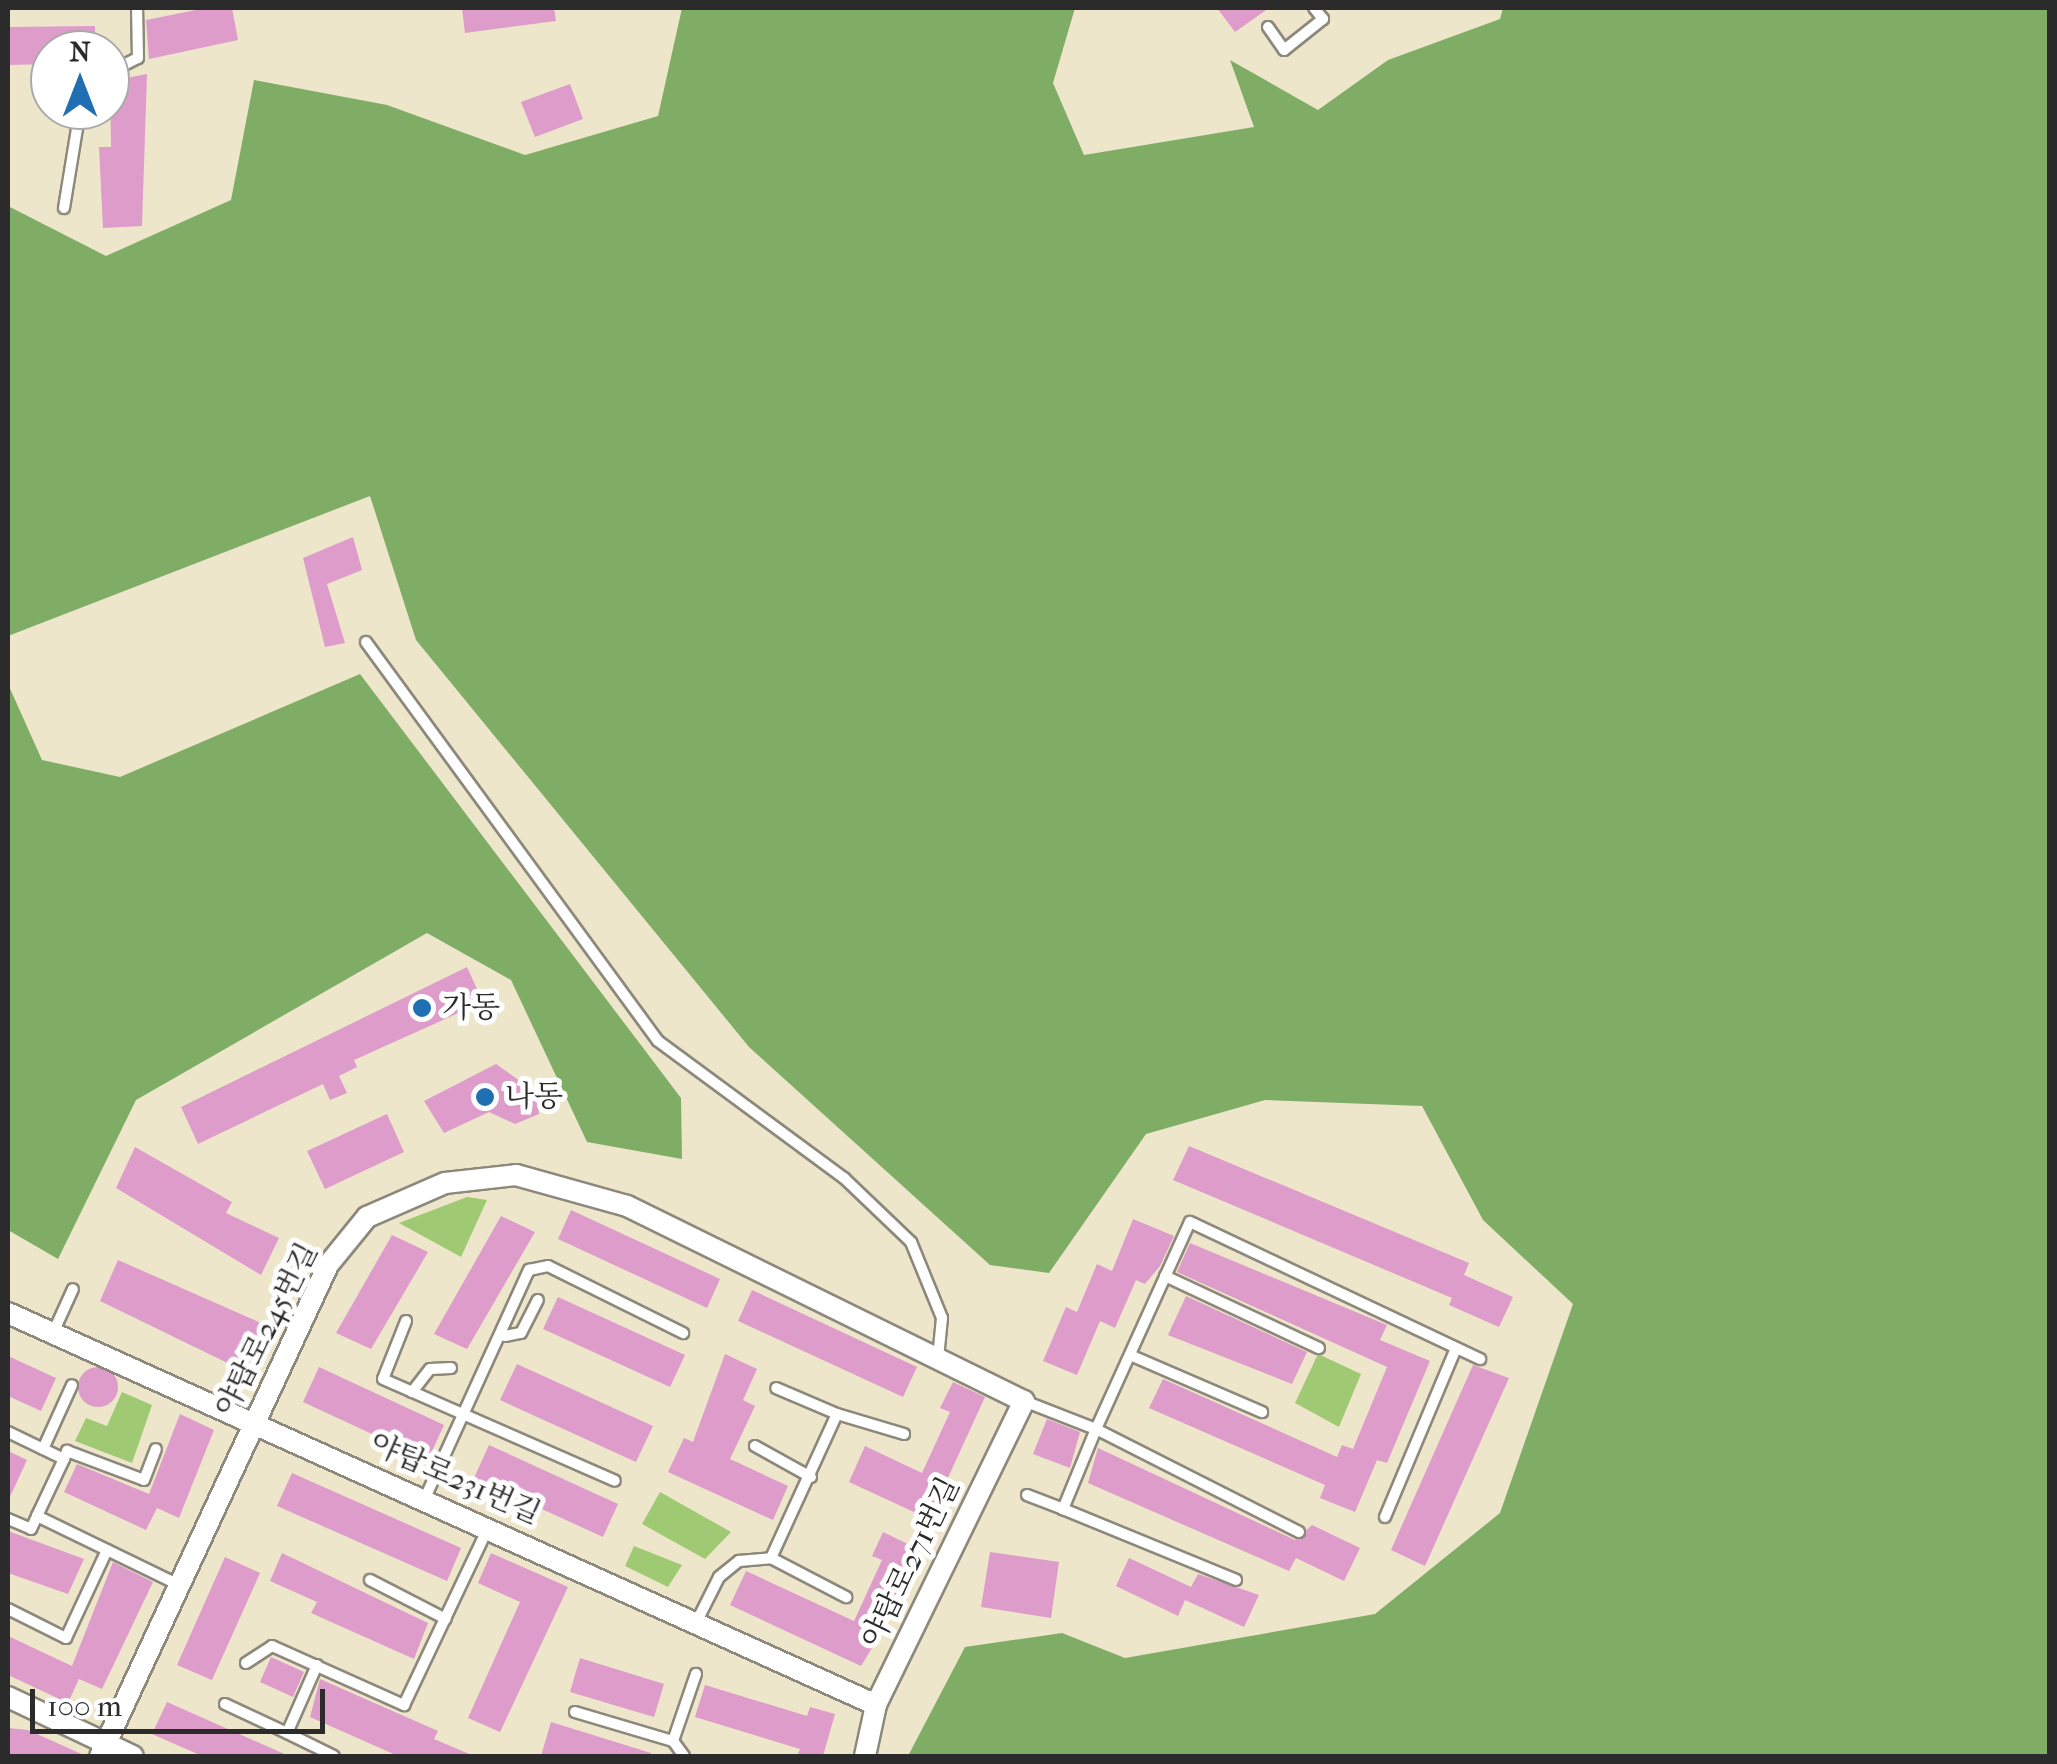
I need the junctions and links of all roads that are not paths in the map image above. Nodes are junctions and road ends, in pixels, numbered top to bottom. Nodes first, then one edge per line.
1 (137, 8) edge
2 (1314, 8) edge
3 (1268, 27) dead end
4 (130, 62) edge
5 (77, 130) edge
6 (64, 208) dead end
7 (366, 642) dead end
8 (1165, 1276) junction
9 (73, 1289) dead end
10 (538, 1300) dead end
11 (8, 1313) edge
12 (406, 1322) dead end
13 (682, 1333) dead end
14 (53, 1334) junction
15 (505, 1336) junction
16 (1318, 1348) dead end
17 (1456, 1348) junction
18 (1130, 1355) junction
19 (938, 1359) junction
20 (1480, 1359) dead end
21 (451, 1368) dead end
22 (72, 1385) dead end
23 (776, 1388) dead end
24 (412, 1392) junction
25 (1024, 1401) junction
26 (1262, 1412) dead end
27 (836, 1414) junction
28 (467, 1415) junction
29 (253, 1421) junction
30 (1096, 1429) junction
31 (8, 1432) edge
32 (904, 1434) dead end
33 (755, 1446) dead end
34 (43, 1449) junction
35 (156, 1449) dead end
36 (64, 1459) junction
37 (811, 1476) junction
38 (615, 1482) dead end
39 (1028, 1494) dead end
40 (424, 1498) junction
41 (1063, 1508) junction
42 (38, 1516) junction
43 (1384, 1517) dead end
44 (8, 1519) edge
45 (489, 1527) junction
46 (1300, 1532) dead end
47 (107, 1550) junction
48 (771, 1558) junction
49 (370, 1580) dead end
50 (1236, 1580) dead end
51 (180, 1586) junction
52 (846, 1597) dead end
53 (8, 1609) edge
54 (446, 1619) junction
55 (697, 1620) junction
56 (246, 1663) dead end
57 (317, 1665) junction
58 (696, 1674) dead end
59 (8, 1697) edge
60 (225, 1704) dead end
61 (876, 1705) junction
62 (575, 1712) dead end
63 (286, 1733) junction
64 (673, 1741) junction
65 (103, 1750) edge
66 (133, 1756) edge
67 (334, 1756) edge
68 (684, 1756) edge
69 (865, 1756) edge

1 - 4 lane
2 - 3 lane
5 - 6 lane
7 - 19 lane
8 - 16 lane
8 - 17 lane
8 - 18 lane
9 - 14 lane
10 - 15 lane
11 - 14 street, 야탑로231번길
12 - 24 lane
13 - 15 lane
14 - 29 street, 야탑로231번길
15 - 28 lane
17 - 20 lane
17 - 43 lane
18 - 26 lane
18 - 30 lane
19 - 25 street, 야탑로245번길
19 - 29 street, 야탑로245번길
21 - 24 lane
22 - 34 lane
23 - 27 lane
24 - 28 lane
25 - 30 lane
25 - 61 street, 야탑로271번길
27 - 32 lane
27 - 37 lane
28 - 38 lane
28 - 40 lane
29 - 40 street, 야탑로231번길
29 - 51 street, 야탑로245번길
30 - 41 lane
30 - 46 lane
31 - 34 lane
33 - 37 lane
34 - 36 lane
35 - 36 lane
36 - 42 lane
37 - 48 lane
39 - 41 lane
40 - 45 street, 야탑로231번길
41 - 50 lane
42 - 44 lane
42 - 47 lane
45 - 54 lane
45 - 55 street, 야탑로231번길
47 - 51 lane
47 - 53 lane
48 - 52 lane
48 - 55 lane
49 - 54 lane
51 - 65 street, 야탑로245번길
54 - 57 lane
55 - 61 street, 야탑로231번길
56 - 57 lane
57 - 63 lane
58 - 64 lane
59 - 65 street
60 - 63 lane
61 - 69 street, 야탑로271번길
62 - 64 lane
63 - 67 lane
64 - 68 lane
65 - 66 street

